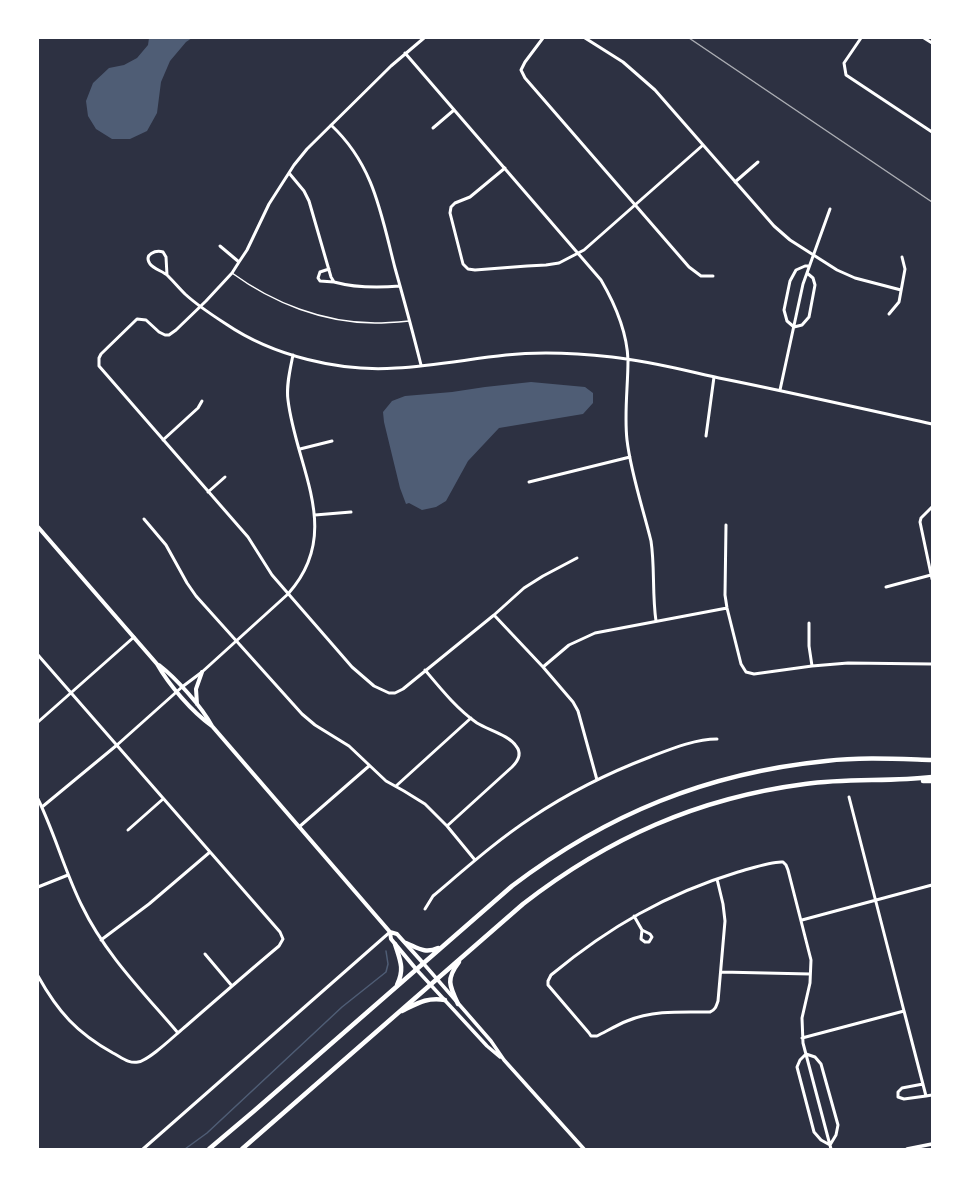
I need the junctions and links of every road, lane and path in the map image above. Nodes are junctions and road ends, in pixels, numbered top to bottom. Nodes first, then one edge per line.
1 (424, 38) edge
2 (543, 38) edge
3 (585, 38) edge
4 (861, 38) edge
5 (924, 38) edge
6 (932, 44) edge
7 (406, 53) junction
8 (454, 110) junction
9 (331, 125) junction
10 (433, 128) dead end
11 (932, 132) edge
12 (702, 145) junction
13 (758, 162) dead end
14 (505, 168) junction
15 (289, 173) junction
16 (735, 182) junction
17 (636, 205) junction
18 (830, 209) dead end
19 (220, 246) dead end
20 (579, 253) junction
21 (813, 254) junction
22 (902, 257) dead end
23 (239, 262) junction
24 (809, 266) junction
25 (329, 269) junction
26 (232, 273) junction
27 (807, 273) junction
28 (167, 275) junction
29 (713, 276) dead end
30 (334, 282) junction
31 (400, 286) junction
32 (901, 290) junction
33 (200, 307) junction
34 (889, 314) dead end
35 (409, 321) junction
36 (794, 327) junction
37 (293, 355) junction
38 (628, 359) junction
39 (421, 365) junction
40 (714, 376) junction
41 (780, 390) junction
42 (202, 401) dead end
43 (932, 424) edge
44 (706, 436) dead end
45 (163, 440) junction
46 (332, 441) dead end
47 (300, 449) junction
48 (630, 457) junction
49 (225, 477) dead end
50 (529, 482) dead end
51 (208, 492) junction
52 (932, 507) edge
53 (351, 512) dead end
54 (315, 516) junction
55 (144, 519) dead end
56 (726, 525) dead end
57 (38, 527) edge
58 (577, 558) dead end
59 (932, 577) edge
60 (886, 587) dead end
61 (288, 594) junction
62 (727, 608) junction
63 (494, 615) junction
64 (656, 621) junction
65 (809, 623) dead end
66 (134, 637) junction
67 (237, 641) junction
68 (38, 655) edge
69 (157, 664) junction
70 (932, 664) edge
71 (812, 666) junction
72 (543, 667) junction
73 (425, 670) junction
74 (202, 672) junction
75 (182, 687) junction
76 (177, 692) junction
77 (71, 693) junction
78 (197, 704) junction
79 (471, 718) junction
80 (38, 722) edge
81 (212, 726) junction
82 (717, 739) dead end
83 (117, 745) junction
84 (932, 760) edge
85 (369, 766) junction
86 (932, 777) edge
87 (597, 780) junction
88 (904, 780) junction
89 (932, 781) edge
90 (396, 786) junction
91 (849, 797) dead end
92 (38, 799) edge
93 (163, 799) junction
94 (42, 807) junction
95 (447, 826) junction
96 (300, 827) junction
97 (128, 830) dead end
98 (210, 852) junction
99 (476, 860) junction
100 (68, 875) junction
101 (716, 879) junction
102 (932, 885) edge
103 (38, 887) edge
104 (875, 901) junction
105 (425, 909) dead end
106 (634, 916) junction
107 (802, 920) junction
108 (642, 930) dead end
109 (390, 932) junction
110 (452, 938) junction
111 (101, 940) junction
112 (406, 943) junction
113 (395, 944) junction
114 (205, 954) dead end
115 (464, 955) junction
116 (423, 963) junction
117 (416, 969) junction
118 (721, 972) junction
119 (810, 974) junction
120 (38, 976) edge
121 (437, 979) junction
122 (430, 985) junction
123 (232, 986) junction
124 (393, 989) junction
125 (445, 1000) junction
126 (458, 1004) junction
127 (904, 1011) junction
128 (395, 1014) junction
129 (178, 1033) junction
130 (802, 1038) junction
131 (806, 1054) junction
132 (504, 1060) junction
133 (923, 1084) junction
134 (932, 1095) edge
135 (926, 1096) junction
136 (932, 1144) edge
137 (831, 1147) edge
138 (143, 1149) edge
139 (209, 1149) edge
140 (242, 1149) edge
141 (584, 1149) edge
142 (907, 1149) edge

1 - 7 street
2 - 17 street
3 - 12 street
4 - 11 street
5 - 6 street
7 - 8 street
7 - 9 street
8 - 10 street
8 - 14 street
9 - 15 street
9 - 31 street
12 - 16 street
12 - 17 street
13 - 16 street
14 - 20 street
14 - 20 street
15 - 23 street
15 - 25 street
16 - 21 street
17 - 20 street
17 - 29 street
18 - 21 street
19 - 23 street
20 - 38 street
21 - 24 street
21 - 32 street
22 - 32 street
23 - 26 street
24 - 27 street
24 - 36 street
25 - 30 street
25 - 30 street
26 - 33 street
26 - 35 lane
27 - 36 street
27 - 36 street
28 - 28 street
28 - 33 street
30 - 31 street
31 - 35 street
32 - 34 street
33 - 37 street
33 - 45 street
35 - 39 street
36 - 41 street
37 - 39 street
37 - 47 street
38 - 39 street
38 - 40 street
38 - 48 street
40 - 41 street
40 - 44 street
41 - 43 street
42 - 45 street
45 - 51 street
46 - 47 street
47 - 54 street
48 - 50 street
48 - 64 street
49 - 51 street
51 - 61 street
52 - 59 street
53 - 54 street
54 - 61 street
55 - 67 street
56 - 62 street
57 - 66 main road
58 - 63 street
59 - 60 street
61 - 67 street
61 - 73 street
62 - 64 street
62 - 71 street
63 - 72 street
63 - 73 street
64 - 72 street
65 - 71 street
66 - 69 main road
66 - 77 street
67 - 74 street
67 - 85 street
68 - 77 street
69 - 75 main road
69 - 76 main road
70 - 71 street
72 - 87 street
73 - 79 street
74 - 75 street
74 - 78 main road
75 - 76 street
75 - 78 main road
76 - 81 main road
76 - 83 street
77 - 80 street
77 - 83 street
78 - 81 main road
79 - 90 street
79 - 95 street
81 - 96 main road
82 - 87 street
83 - 93 street
83 - 94 street
84 - 110 main road
85 - 90 street
85 - 96 street
86 - 88 main road
87 - 99 street
88 - 89 main road
88 - 115 main road
90 - 95 street
91 - 104 street
92 - 94 street
93 - 97 street
93 - 98 street
94 - 100 street
95 - 99 street
96 - 109 main road
98 - 111 street
98 - 123 street
99 - 105 street
100 - 103 street
100 - 111 street
101 - 106 street
101 - 107 street
101 - 118 street
102 - 104 street
104 - 107 street
104 - 127 street
106 - 108 street
106 - 118 street
107 - 119 street
109 - 112 main road
109 - 113 main road
109 - 138 street
110 - 112 main road
110 - 116 main road
111 - 129 street
112 - 116 main road
113 - 117 main road
113 - 124 main road
114 - 123 street
115 - 121 main road
115 - 126 main road
116 - 117 main road
116 - 121 street
117 - 122 street
117 - 124 main road
118 - 119 street
119 - 130 street
120 - 129 street
121 - 122 main road
121 - 126 street
122 - 125 street
122 - 128 main road
123 - 129 street
124 - 139 main road
125 - 128 main road
125 - 132 street
126 - 132 street
127 - 130 street
127 - 133 street
128 - 140 main road
130 - 131 street
131 - 137 street
131 - 137 street
131 - 137 street
132 - 141 street
133 - 135 street
133 - 135 street
134 - 135 street
136 - 142 street

